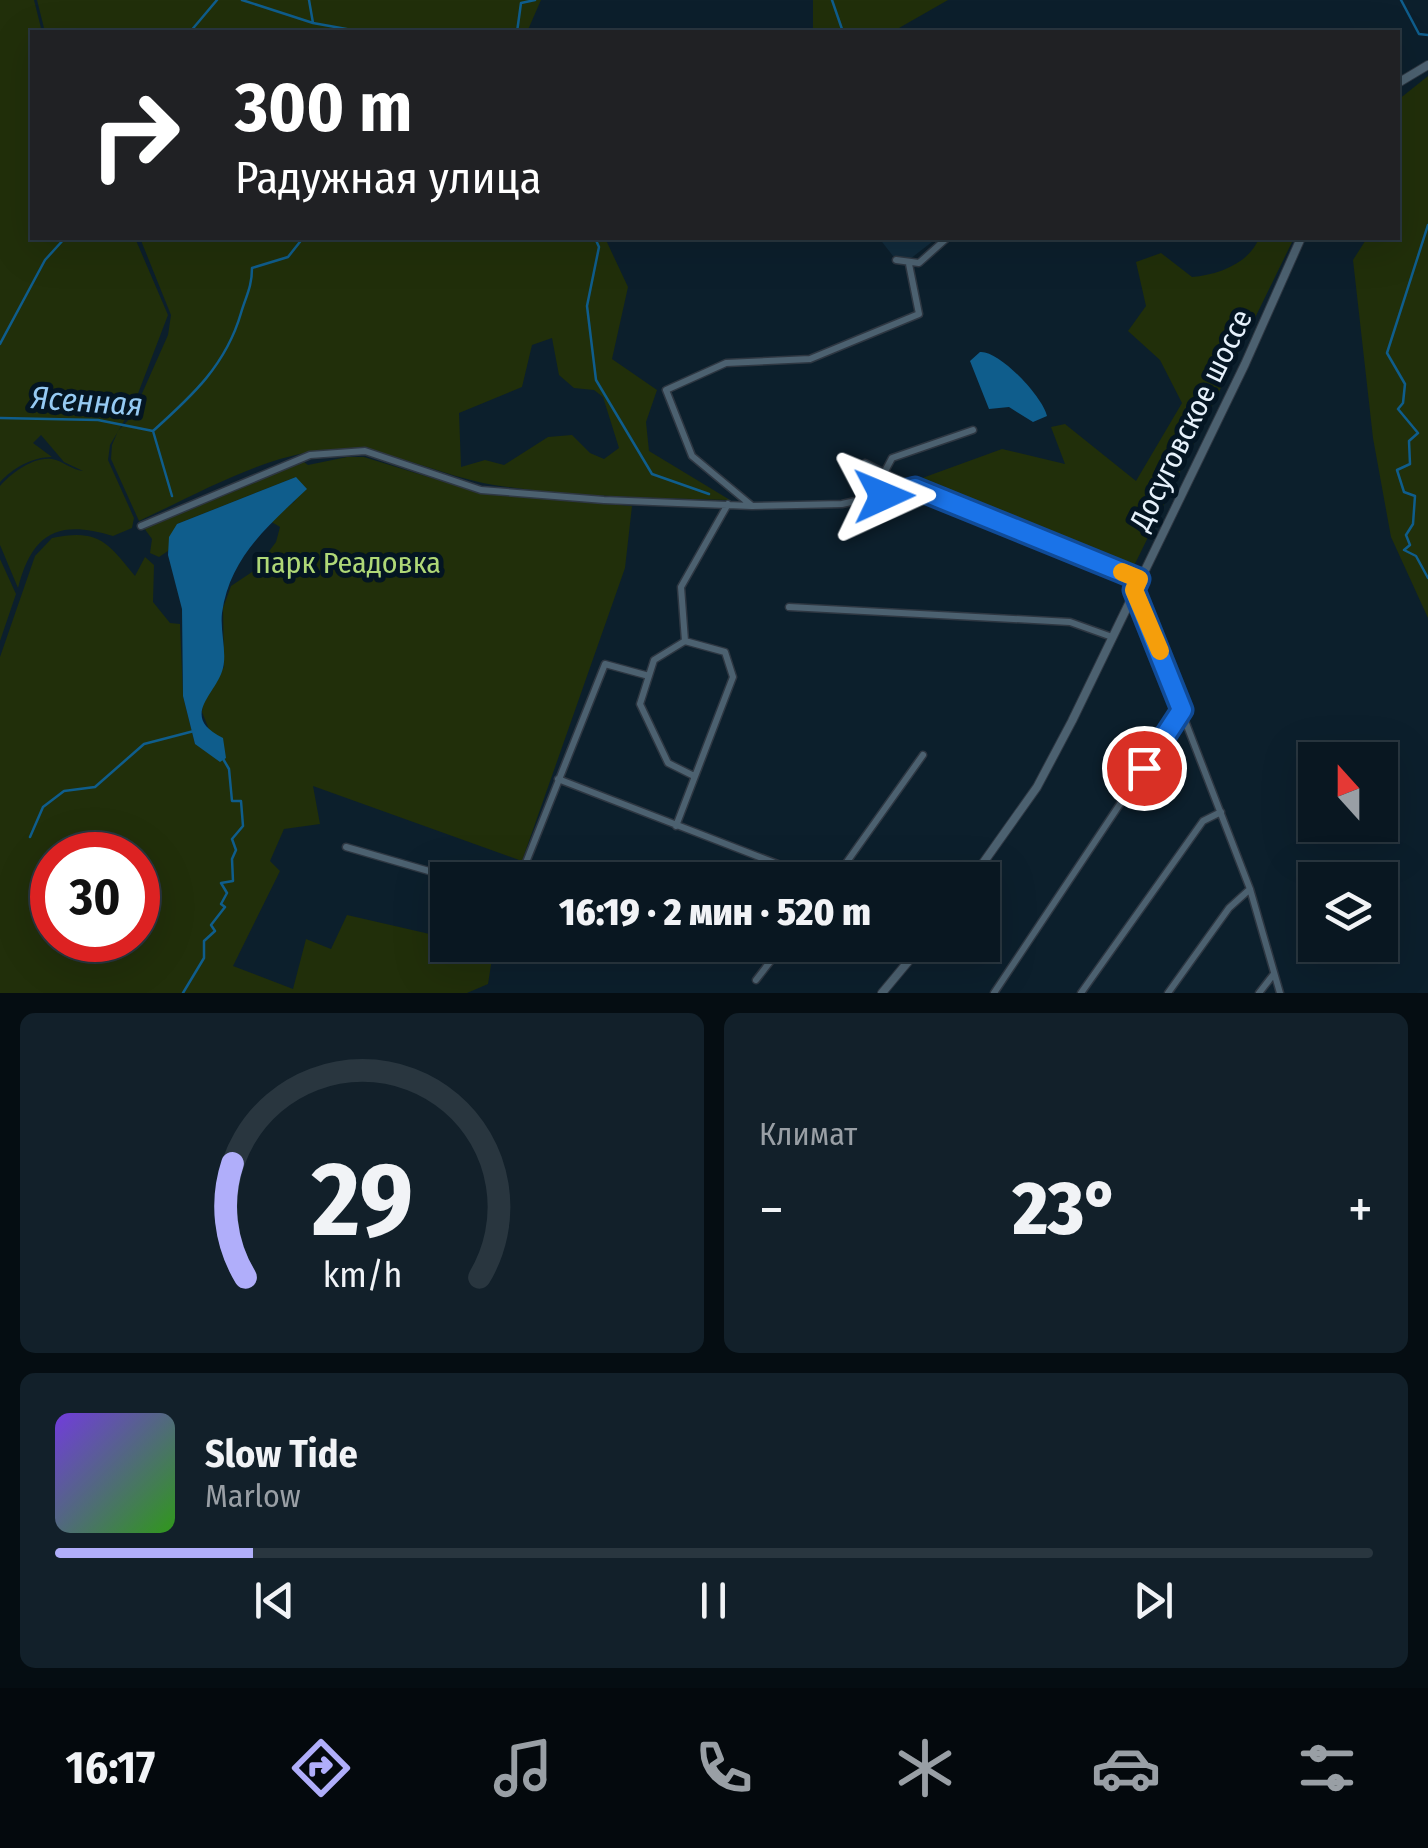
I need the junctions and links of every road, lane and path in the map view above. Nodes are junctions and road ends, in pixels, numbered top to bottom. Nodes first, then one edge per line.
1 (1428, 64) edge
2 (1400, 82) edge
3 (944, 240) edge
4 (1300, 240) edge
5 (896, 260) dead end
6 (909, 264) junction
7 (974, 430) dead end
8 (865, 463) dead end
9 (884, 474) junction
10 (915, 488) junction
11 (884, 496) junction
12 (728, 504) junction
13 (752, 506) junction
14 (141, 526) dead end
15 (1139, 579) junction
16 (1134, 590) junction
17 (789, 607) dead end
18 (1112, 637) junction
19 (686, 641) junction
20 (649, 676) junction
21 (1182, 710) junction
22 (923, 755) dead end
23 (694, 776) junction
24 (558, 779) junction
25 (1221, 812) junction
26 (676, 826) junction
27 (346, 847) dead end
28 (526, 862) edge
29 (771, 862) edge
30 (848, 862) edge
31 (983, 862) edge
32 (430, 870) edge
33 (1250, 888) junction
34 (770, 962) edge
35 (908, 962) edge
36 (1274, 974) junction
37 (756, 980) dead end
38 (882, 993) edge
39 (994, 993) edge
40 (1081, 993) edge
41 (1168, 993) edge
42 (1259, 993) edge
43 (1280, 993) edge

1 - 2 main road
3 - 6 street
4 - 15 main road, Досуговское шоссе
5 - 6 street
6 - 13 street
7 - 9 street
8 - 9 street
9 - 10 street
9 - 11 street
10 - 11 street
10 - 15 street
11 - 13 street
12 - 13 street
12 - 14 street
12 - 19 street
15 - 16 main road, Досуговское шоссе
16 - 18 main road, Досуговское шоссе
16 - 21 street
17 - 18 street
18 - 31 main road, Досуговское шоссе
19 - 20 street
19 - 23 street
20 - 23 street
20 - 24 street
21 - 25 street
21 - 39 street
22 - 30 street
23 - 26 street
24 - 26 street
24 - 28 street
25 - 33 street
25 - 40 street
26 - 29 street
27 - 32 street
33 - 36 street
33 - 41 street
34 - 37 street
35 - 38 main road
36 - 42 street
36 - 43 street

